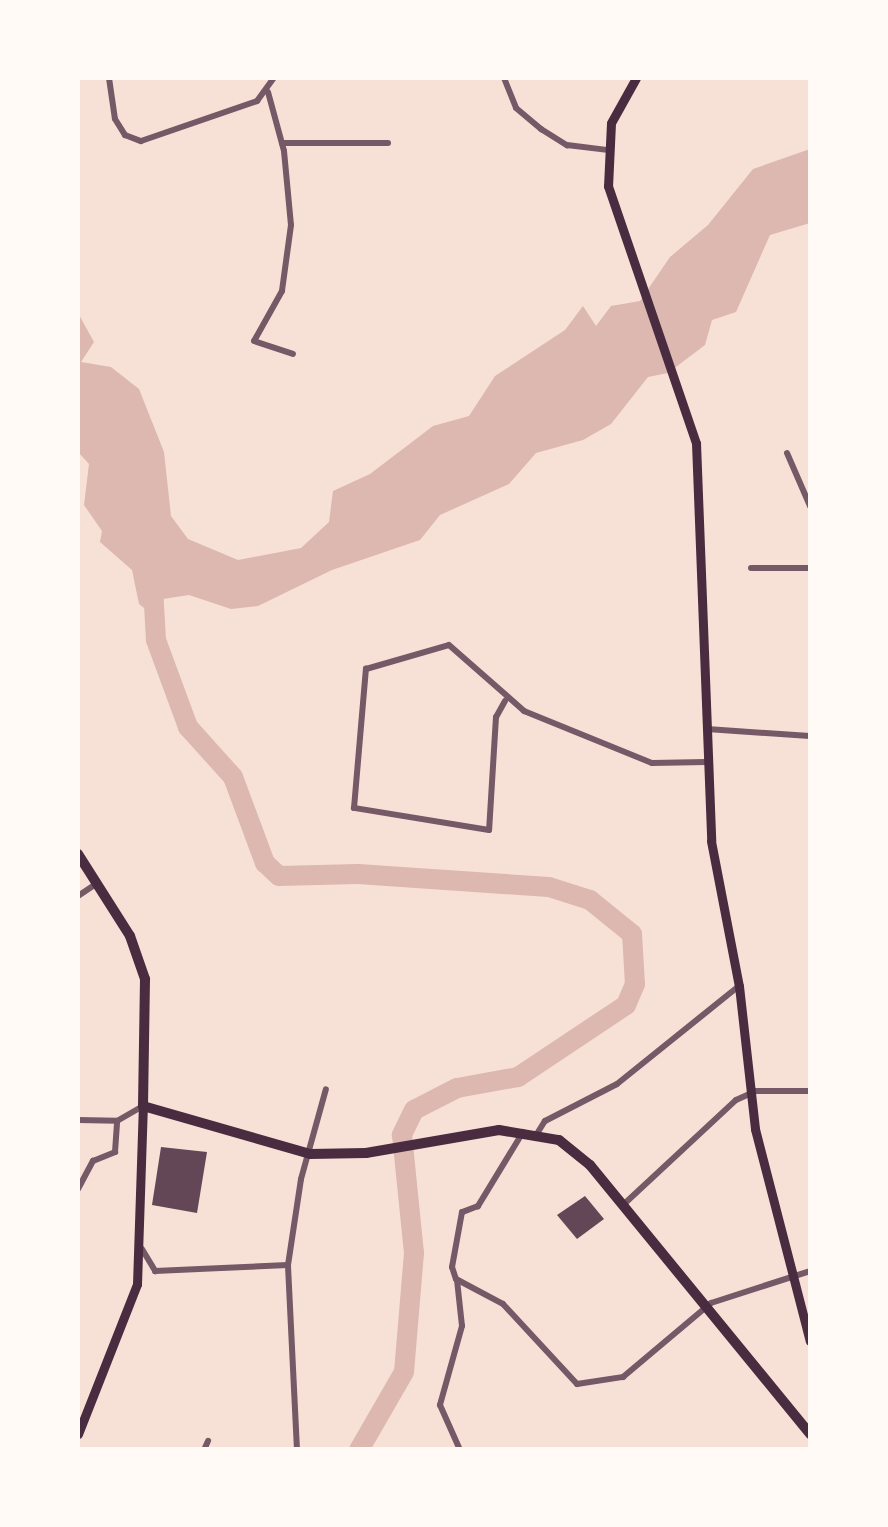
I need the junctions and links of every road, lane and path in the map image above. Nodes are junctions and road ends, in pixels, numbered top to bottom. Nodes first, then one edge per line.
1 (109, 78) edge
2 (504, 78) edge
3 (636, 78) edge
4 (273, 80) edge
5 (268, 92) junction
6 (282, 143) junction
7 (388, 143) dead end
8 (605, 150) junction
9 (293, 354) dead end
10 (786, 453) dead end
11 (810, 506) edge
12 (750, 568) dead end
13 (810, 568) edge
14 (505, 701) junction
15 (705, 729) junction
16 (810, 736) edge
17 (706, 762) junction
18 (78, 854) edge
19 (97, 884) junction
20 (78, 896) edge
21 (740, 986) junction
22 (326, 1089) dead end
23 (810, 1091) edge
24 (751, 1092) junction
25 (143, 1106) junction
26 (78, 1120) edge
27 (118, 1121) junction
28 (523, 1130) junction
29 (538, 1132) junction
30 (310, 1154) junction
31 (78, 1190) edge
32 (623, 1205) junction
33 (142, 1249) junction
34 (288, 1265) junction
35 (810, 1271) edge
36 (791, 1276) junction
37 (456, 1279) junction
38 (706, 1307) junction
39 (810, 1341) edge
40 (78, 1434) edge
41 (810, 1434) edge
42 (297, 1450) edge
43 (460, 1450) edge

1 - 5 street
2 - 8 street
3 - 8 main road
4 - 5 street
5 - 6 street
6 - 7 street
6 - 9 street
8 - 15 main road
10 - 11 street
12 - 13 street
14 - 14 street
14 - 17 street
15 - 16 street
15 - 17 main road
17 - 21 main road
18 - 19 main road
19 - 20 street
19 - 25 main road
21 - 24 main road
21 - 29 street
22 - 30 street
23 - 24 street
24 - 32 street
24 - 36 main road
25 - 27 street
25 - 30 main road
25 - 33 main road
26 - 27 street
27 - 31 street
28 - 29 main road
28 - 30 main road
28 - 37 street
29 - 32 main road
30 - 34 street
32 - 38 main road
33 - 34 street
33 - 40 main road
34 - 42 street
35 - 36 street
36 - 38 street
36 - 39 main road
37 - 38 street
37 - 43 street
38 - 41 main road

